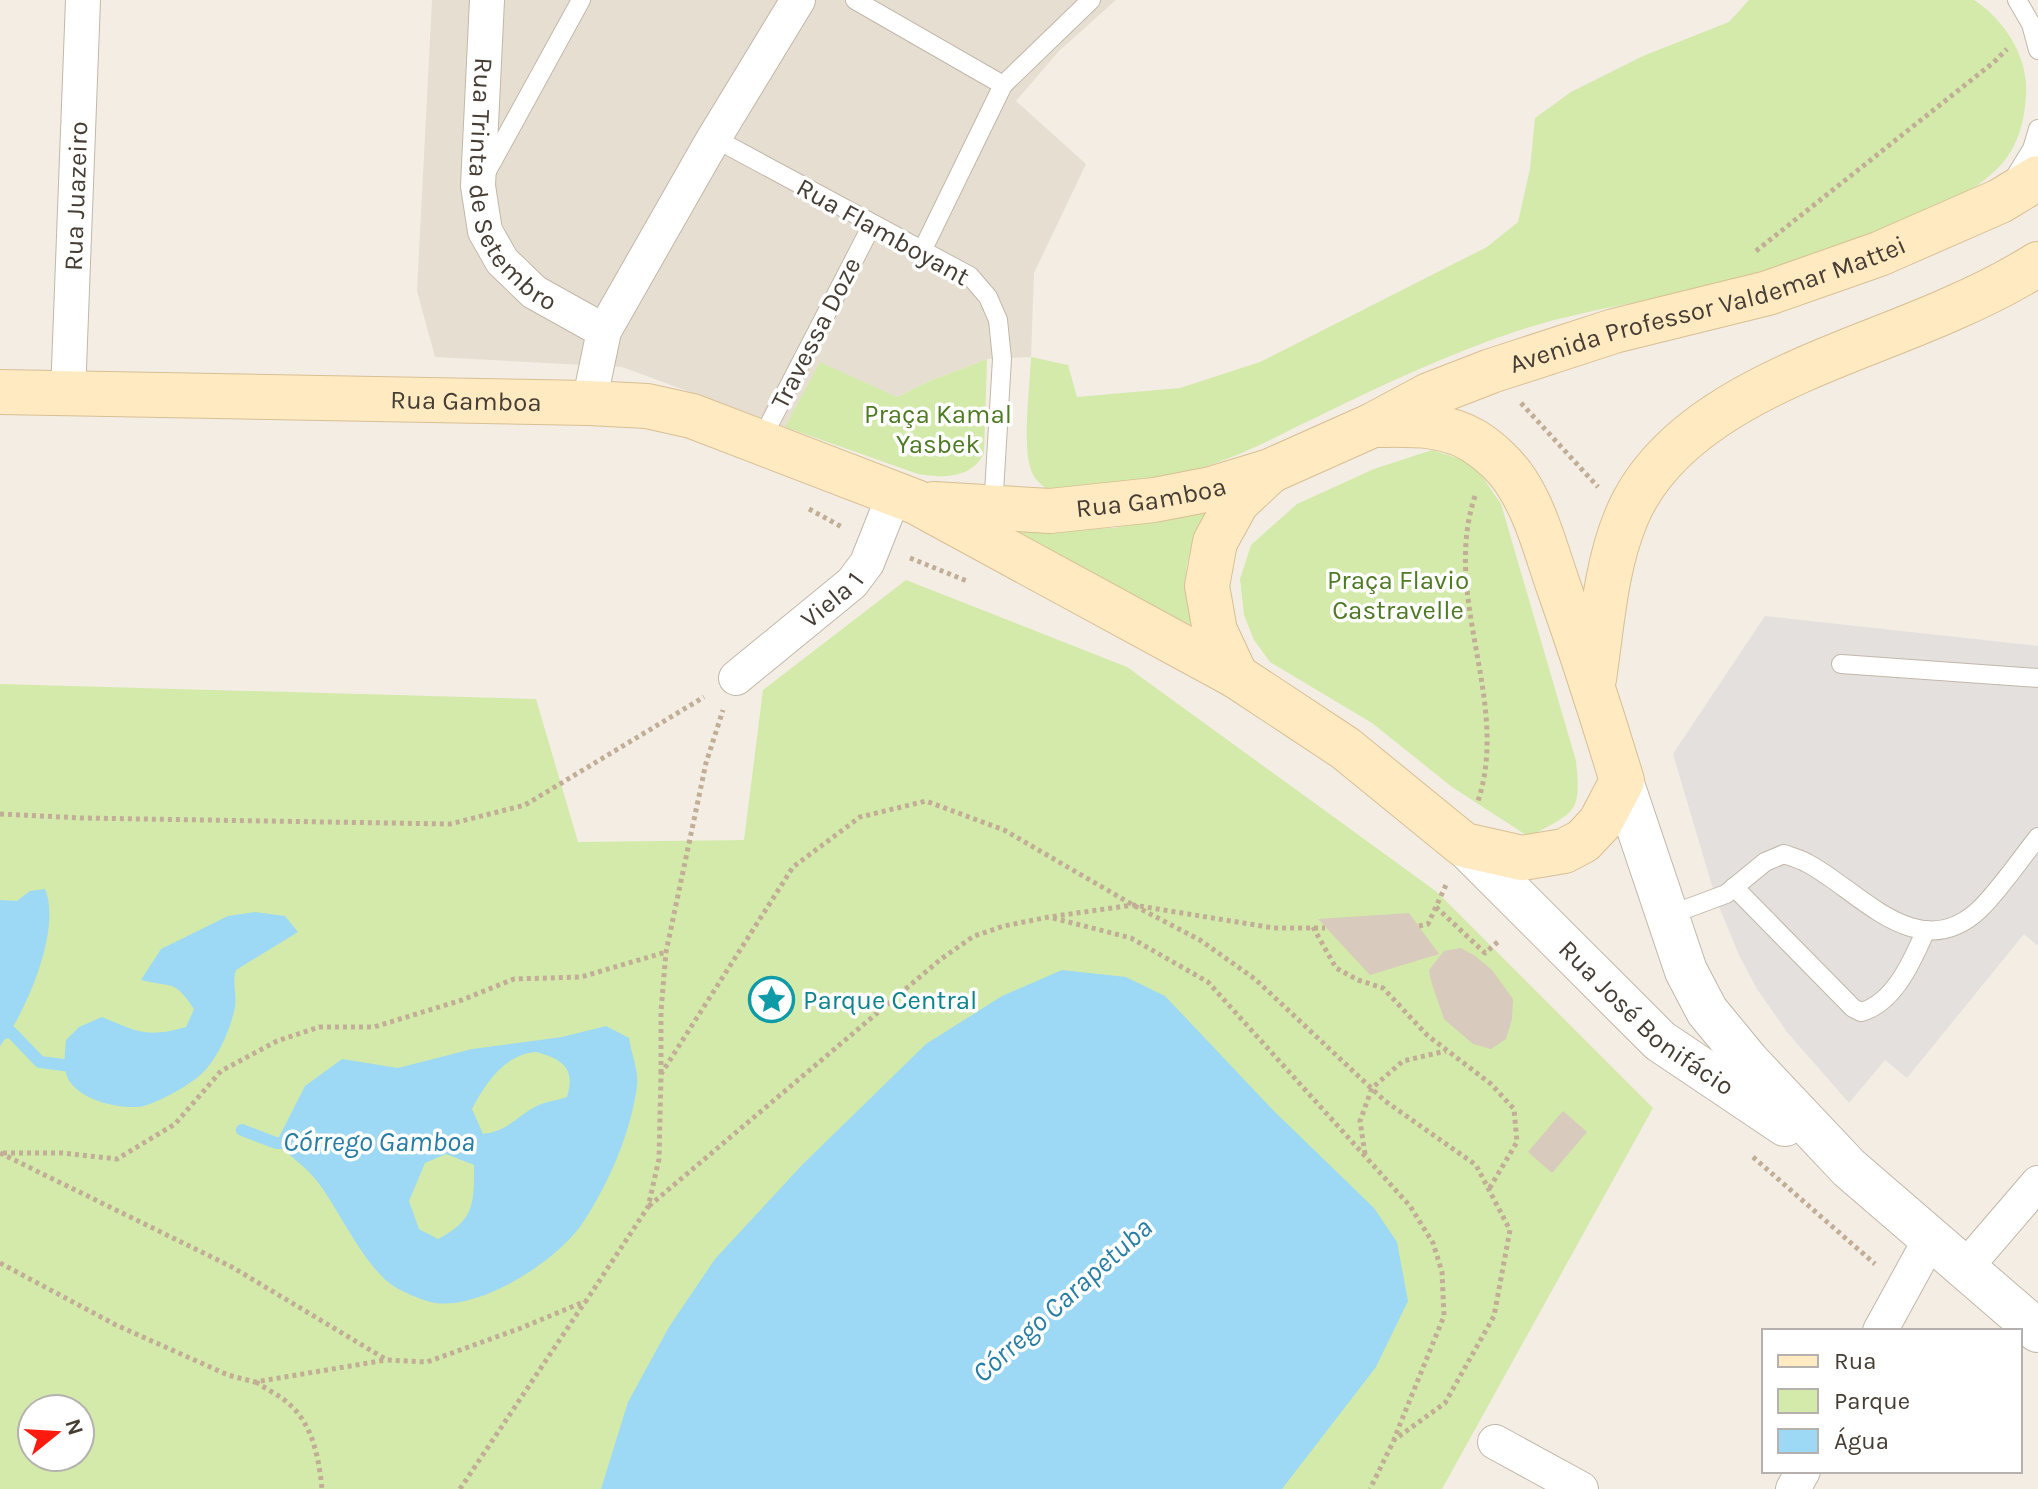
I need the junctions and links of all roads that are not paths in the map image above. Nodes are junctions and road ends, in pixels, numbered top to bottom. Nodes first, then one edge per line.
1 (83, 0) edge
2 (487, 0) edge
3 (581, 0) edge
4 (798, 0) edge
5 (855, 0) edge
6 (1091, 0) edge
7 (2017, 0) edge
8 (2038, 50) edge
9 (1003, 85) junction
10 (2038, 129) edge
11 (714, 138) junction
12 (2038, 178) edge
13 (478, 186) junction
14 (2000, 201) junction
15 (872, 225) junction
16 (922, 251) junction
17 (2038, 264) edge
18 (604, 331) junction
19 (0, 392) edge
20 (68, 394) junction
21 (589, 403) junction
22 (1373, 425) junction
23 (760, 442) junction
24 (1270, 471) junction
25 (905, 499) junction
26 (993, 509) junction
27 (1841, 664) dead end
28 (1236, 676) junction
29 (736, 678) road end
30 (2038, 678) edge
31 (1593, 686) junction
32 (1622, 781) junction
33 (2038, 837) edge
34 (1464, 845) junction
35 (1734, 887) junction
36 (1667, 916) junction
37 (1926, 930) junction
38 (1849, 1168) junction
39 (2038, 1183) edge
40 (1931, 1238) junction
41 (1965, 1268) junction
42 (1881, 1329) edge
43 (2038, 1331) edge
44 (1495, 1442) dead end
45 (1581, 1489) edge

1 - 20 street, Rua Juazeiro
2 - 13 street, Rua Trinta de Setembro
3 - 13 lane
4 - 11 street, Rua Trinta de Setembro
5 - 9 lane
6 - 9 lane
7 - 8 lane
9 - 16 lane
10 - 14 lane
11 - 15 lane, Rua Flamboyant
11 - 18 street, Rua Trinta de Setembro
12 - 14 main road, Avenida Professor Valdemar Mattei
13 - 18 street, Rua Trinta de Setembro
14 - 22 main road, Avenida Professor Valdemar Mattei
15 - 16 lane, Rua Flamboyant
15 - 23 lane, Travessa Doze
16 - 26 lane, Rua Flamboyant
17 - 31 main road
18 - 21 street, Rua Trinta de Setembro
19 - 20 main road, Rua Gamboa
20 - 21 main road, Rua Gamboa
21 - 23 main road, Rua Gamboa
22 - 24 main road, Rua Gamboa
22 - 31 main road
23 - 25 main road, Rua Gamboa
24 - 26 main road, Rua Gamboa
24 - 28 main road
25 - 26 main road, Rua Gamboa
25 - 28 main road, Rua Gamboa
25 - 29 street, Viela 1
27 - 30 lane
28 - 34 main road, Rua Gamboa
31 - 32 main road
32 - 34 main road
32 - 36 street, Rua José Bonifácio
33 - 37 lane
34 - 38 street, Rua José Bonifácio
35 - 36 lane
35 - 37 lane
35 - 37 lane
36 - 38 street, Rua José Bonifácio
38 - 40 street, Rua José Bonifácio
39 - 41 street
40 - 41 street, Rua José Bonifácio
40 - 42 street
41 - 43 street, Rua José Bonifácio
44 - 45 street

